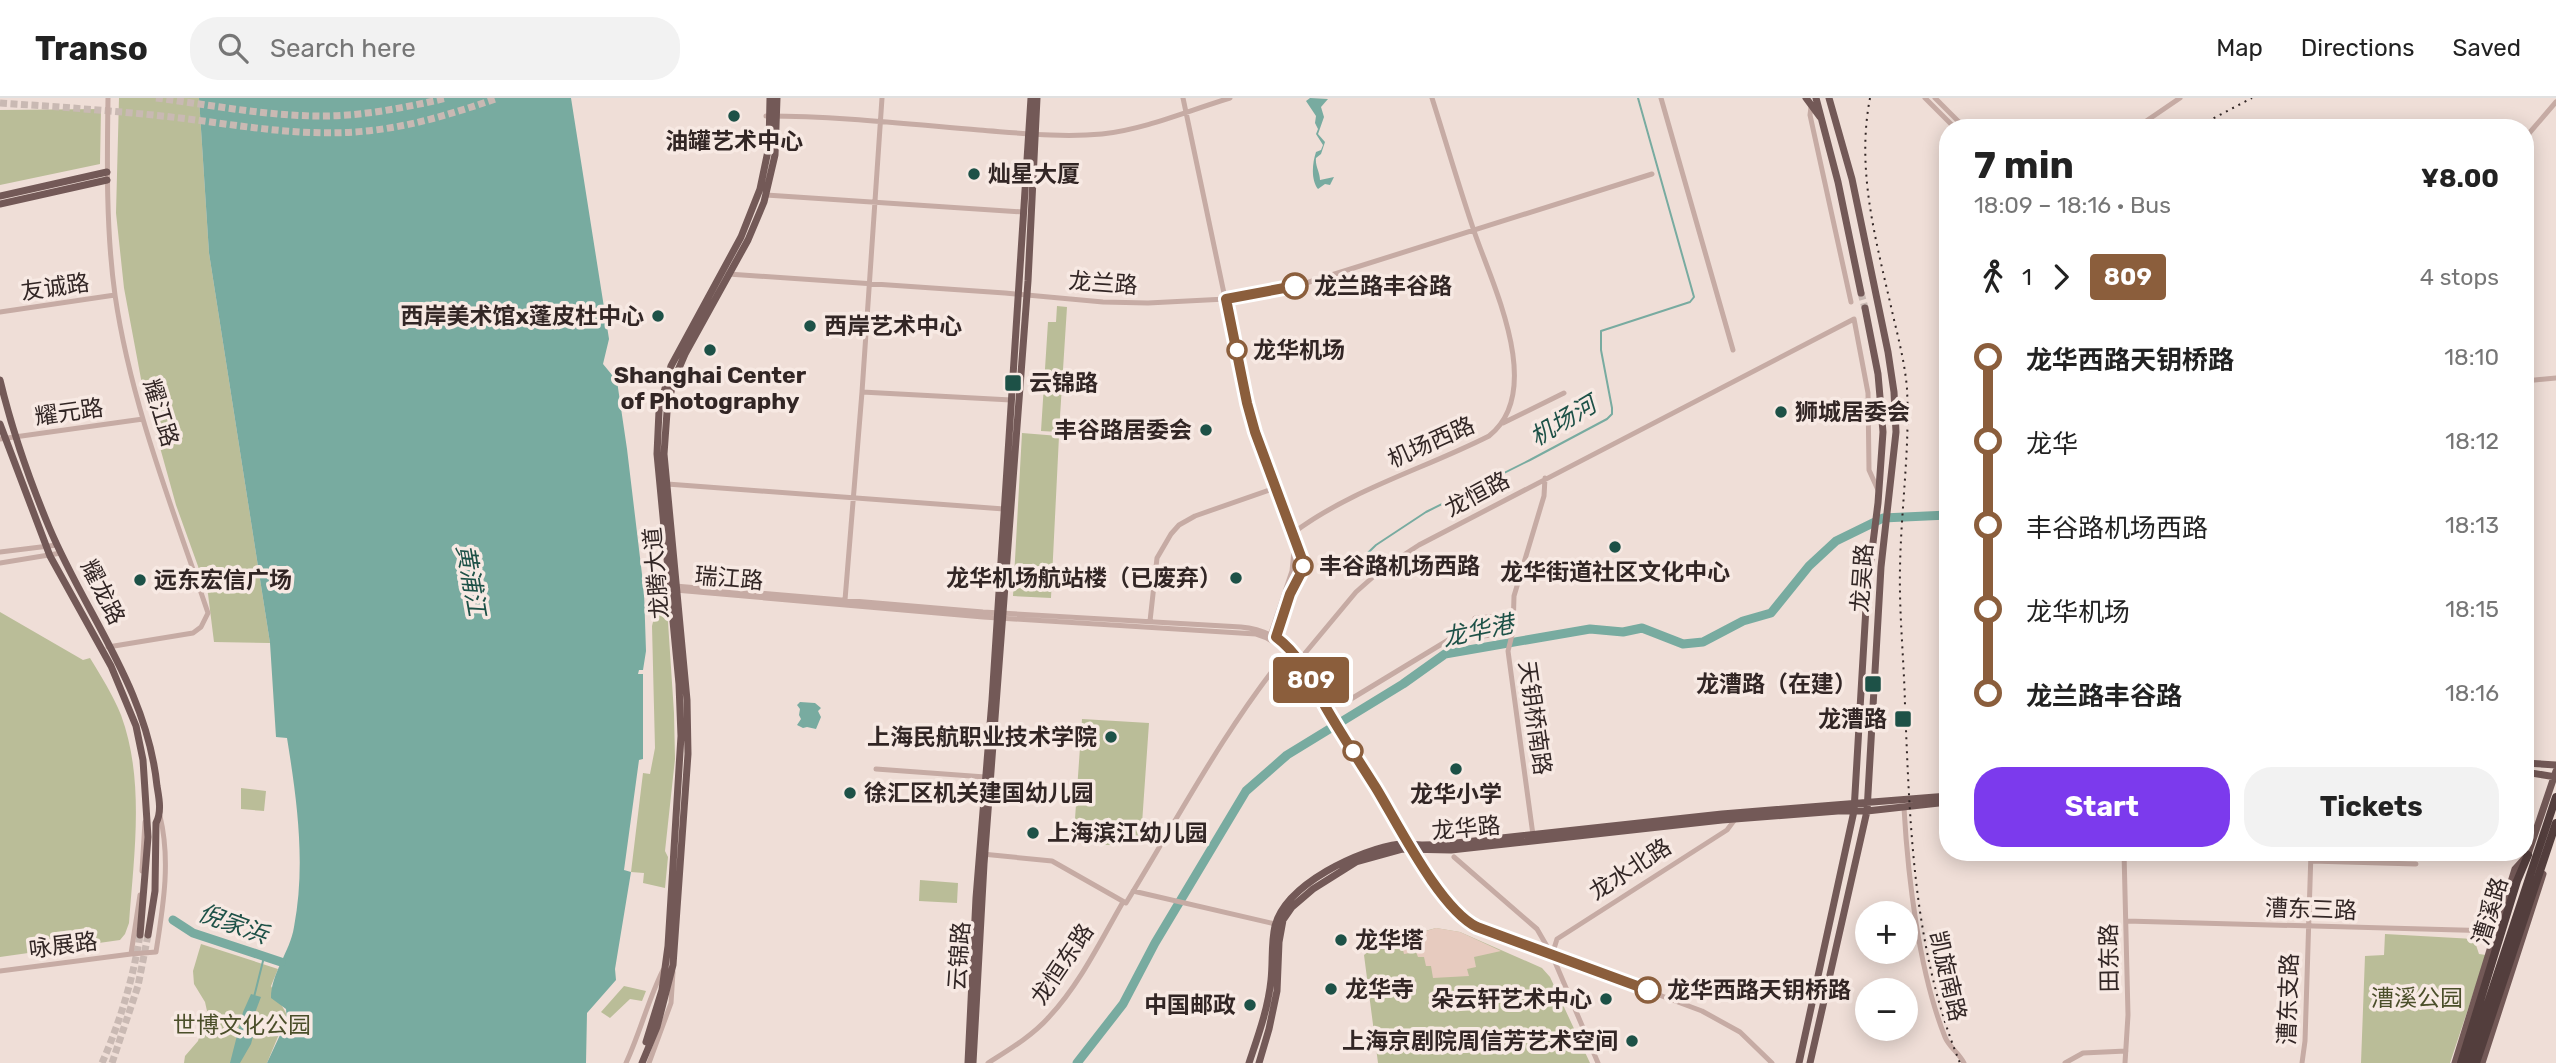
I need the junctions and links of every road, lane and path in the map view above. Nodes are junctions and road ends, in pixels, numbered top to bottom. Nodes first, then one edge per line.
1 (108, 98) edge
2 (770, 98) edge
3 (777, 98) edge
4 (882, 98) edge
5 (1031, 98) edge
6 (1037, 98) edge
7 (1183, 98) edge
8 (1230, 98) edge
9 (1432, 98) edge
10 (1661, 98) edge
11 (1806, 98) edge
12 (1816, 98) edge
13 (1829, 98) edge
14 (2180, 98) edge
15 (1931, 99) edge
16 (2556, 102) edge
17 (1811, 107) junction
18 (1185, 112) junction
19 (771, 116) junction
20 (1948, 119) edge
21 (1954, 119) edge
22 (2149, 119) edge
23 (1823, 120) junction
24 (882, 122) junction
25 (2534, 128) edge
26 (1031, 134) junction
27 (1652, 174) dead end
28 (107, 176) junction
29 (766, 195) junction
30 (0, 196) edge
31 (875, 203) junction
32 (0, 204) edge
33 (1023, 212) junction
34 (1473, 230) junction
35 (726, 274) junction
36 (869, 284) junction
37 (1861, 293) tunnel mouth
38 (1018, 294) junction
39 (115, 295) junction
40 (1027, 295) junction
41 (1226, 299) junction
42 (1851, 302) dead end
43 (1865, 308) tunnel mouth
44 (0, 312) edge
45 (1854, 319) joint
46 (1733, 350) dead end
47 (2556, 378) edge
48 (0, 380) edge
49 (2534, 380) edge
50 (862, 392) junction
51 (1564, 393) dead end
52 (1011, 400) junction
53 (143, 419) junction
54 (1503, 423) junction
55 (0, 424) edge
56 (16, 437) junction
57 (2, 439) edge
58 (1545, 478) junction
59 (667, 484) junction
60 (1275, 488) junction
61 (1879, 493) junction
62 (853, 498) junction
63 (1003, 509) junction
64 (1294, 535) junction
65 (46, 545) junction
66 (57, 545) junction
67 (0, 552) edge
68 (61, 553) junction
69 (50, 556) junction
70 (0, 563) edge
71 (674, 588) junction
72 (845, 600) junction
73 (1000, 615) junction
74 (1150, 621) junction
75 (1476, 636) junction
76 (1272, 638) junction
77 (110, 646) junction
78 (101, 649) junction
79 (1287, 649) junction
80 (1298, 662) junction
81 (1325, 707) junction
82 (2534, 764) edge
83 (2556, 765) edge
84 (876, 769) dead end
85 (2534, 773) edge
86 (2555, 775) edge
87 (985, 777) junction
88 (1939, 797) edge
89 (2556, 797) edge
90 (147, 801) junction
91 (1939, 803) edge
92 (1854, 807) junction
93 (1867, 807) junction
94 (1904, 808) junction
95 (1736, 816) junction
96 (158, 819) junction
97 (2556, 823) edge
98 (2556, 834) edge
99 (2534, 837) edge
100 (1533, 838) junction
101 (1412, 846) junction
102 (983, 854) junction
103 (1454, 857) dead end
104 (2124, 861) edge
105 (2311, 861) joint
106 (2522, 861) edge
107 (2525, 861) edge
108 (2526, 861) edge
109 (2416, 864) dead end
110 (1133, 891) junction
111 (1125, 902) junction
112 (2126, 921) junction
113 (1275, 924) junction
114 (2309, 926) junction
115 (2496, 931) junction
116 (131, 954) junction
117 (1552, 955) junction
118 (669, 964) junction
119 (0, 971) edge
120 (659, 1009) junction
121 (2126, 1051) junction
122 (1770, 1062) edge
123 (626, 1063) edge
124 (636, 1063) edge
125 (642, 1063) edge
126 (649, 1063) edge
127 (968, 1063) edge
128 (973, 1063) edge
129 (988, 1063) edge
130 (1249, 1063) edge
131 (1259, 1063) edge
132 (1598, 1063) edge
133 (1799, 1063) edge
134 (1810, 1063) edge
135 (1964, 1063) edge
136 (2065, 1063) edge
137 (2125, 1063) edge
138 (2302, 1063) edge
139 (2455, 1063) edge
140 (2462, 1063) edge
141 (2468, 1063) edge
142 (2476, 1063) edge
143 (2482, 1063) edge

1 - 28 street, 耀江路
2 - 19 main road, 龙腾大道
3 - 19 main road, 龙腾大道
4 - 24 street
5 - 26 main road, 云锦路
6 - 26 main road, 云锦路
7 - 18 street
8 - 18 street
9 - 34 street
10 - 46 street
11 - 17 main road
12 - 23 main road
13 - 93 main road, 龙吴路
14 - 22 street
15 - 20 street
15 - 21 street
16 - 25 street
17 - 23 main road
17 - 42 street
18 - 26 street
18 - 41 street
19 - 24 street
19 - 29 main road, 龙腾大道
19 - 35 main road, 龙腾大道
23 - 37 main road
24 - 26 street
24 - 31 street
26 - 33 main road, 云锦路
26 - 40 main road, 云锦路
27 - 34 street, 龙兰路
28 - 30 main road
28 - 32 main road
28 - 39 street, 耀江路
29 - 31 street
29 - 35 main road, 龙腾大道
31 - 33 street
31 - 36 street
33 - 38 main road, 云锦路
34 - 41 street, 龙兰路
34 - 54 street, 机场西路
35 - 36 street, 龙兰路
35 - 59 main road, 龙腾大道
35 - 71 main road, 龙腾大道
36 - 38 street, 龙兰路
36 - 50 street
38 - 40 street, 龙兰路
38 - 52 main road, 云锦路
39 - 44 street, 友诚路
39 - 53 street, 耀江路
40 - 41 street, 龙兰路
40 - 73 main road, 云锦路
41 - 60 street
43 - 61 main road, 龙吴路
45 - 58 street, 龙恒路
45 - 61 street, 龙吴路
47 - 49 street
48 - 56 main road, 耀龙路
50 - 52 street
50 - 62 street
51 - 54 street
52 - 63 main road, 云锦路
53 - 56 street, 耀元路
53 - 77 street, 耀江路
54 - 64 street, 机场西路
55 - 57 main road, 耀龙路
56 - 57 street, 耀元路
56 - 66 main road, 耀龙路
57 - 65 main road, 耀龙路
58 - 80 street, 龙恒路
58 - 100 street, 天钥桥南路
59 - 62 street
59 - 71 main road, 龙腾大道
60 - 64 street
60 - 74 street
61 - 92 main road, 龙吴路
62 - 63 street
62 - 72 street
63 - 73 main road, 云锦路
64 - 76 street
64 - 76 street
65 - 66 street
65 - 67 street
65 - 69 main road, 耀龙路
66 - 68 main road, 耀龙路
68 - 69 street
68 - 77 main road, 耀龙路
69 - 70 street
69 - 78 main road, 耀龙路
71 - 72 street, 瑞江路
71 - 73 street, 瑞江路
71 - 118 main road, 龙腾大道
72 - 73 street, 瑞江路
73 - 74 street, 瑞江路
73 - 76 street, 瑞江路
73 - 87 main road, 云锦路
73 - 102 main road, 云锦路
74 - 76 street, 瑞江路
75 - 75 street
75 - 81 street
76 - 79 street
77 - 78 street, 耀江路
77 - 96 main road, 耀龙路
78 - 90 main road, 耀龙路
79 - 80 street
79 - 110 street
80 - 81 street
80 - 81 street
81 - 101 street
82 - 83 main road
84 - 87 street
85 - 86 main road
86 - 99 main road, 漕溪路
87 - 102 main road, 云锦路
88 - 93 main road
89 - 141 highway
90 - 96 main road, 耀龙路
90 - 116 street
91 - 94 main road
92 - 93 main road
92 - 95 main road
92 - 133 main road, 龙吴路
93 - 94 main road
93 - 134 main road, 龙吴路
94 - 135 street, 凯旋南路
95 - 100 main road, 龙华路
95 - 100 main road, 龙华路
95 - 117 street, 龙水北路
96 - 116 street, 咏展路
97 - 142 highway
98 - 143 main road, 漕溪路
100 - 101 main road, 龙华路
101 - 113 main road, 龙华路
101 - 117 street
101 - 131 main road, 龙华路
102 - 111 street
102 - 127 main road, 云锦路
102 - 128 main road, 云锦路
103 - 117 street
104 - 112 street, 田东路
105 - 109 street
105 - 114 street, 漕东支路
106 - 115 main road
107 - 140 highway
108 - 140 main road, 漕溪路
110 - 111 street
110 - 113 street
111 - 129 street, 龙恒东路
112 - 114 street, 漕东三路
112 - 121 street, 田东路
113 - 130 main road
114 - 115 street, 漕东三路
114 - 138 street, 漕东支路
115 - 139 main road
116 - 119 street, 咏展路
117 - 122 street
117 - 132 street
118 - 120 main road, 龙腾大道
118 - 123 street
118 - 126 street
120 - 124 main road, 龙腾大道
120 - 125 main road, 龙腾大道
121 - 136 street
121 - 137 street, 田东路

